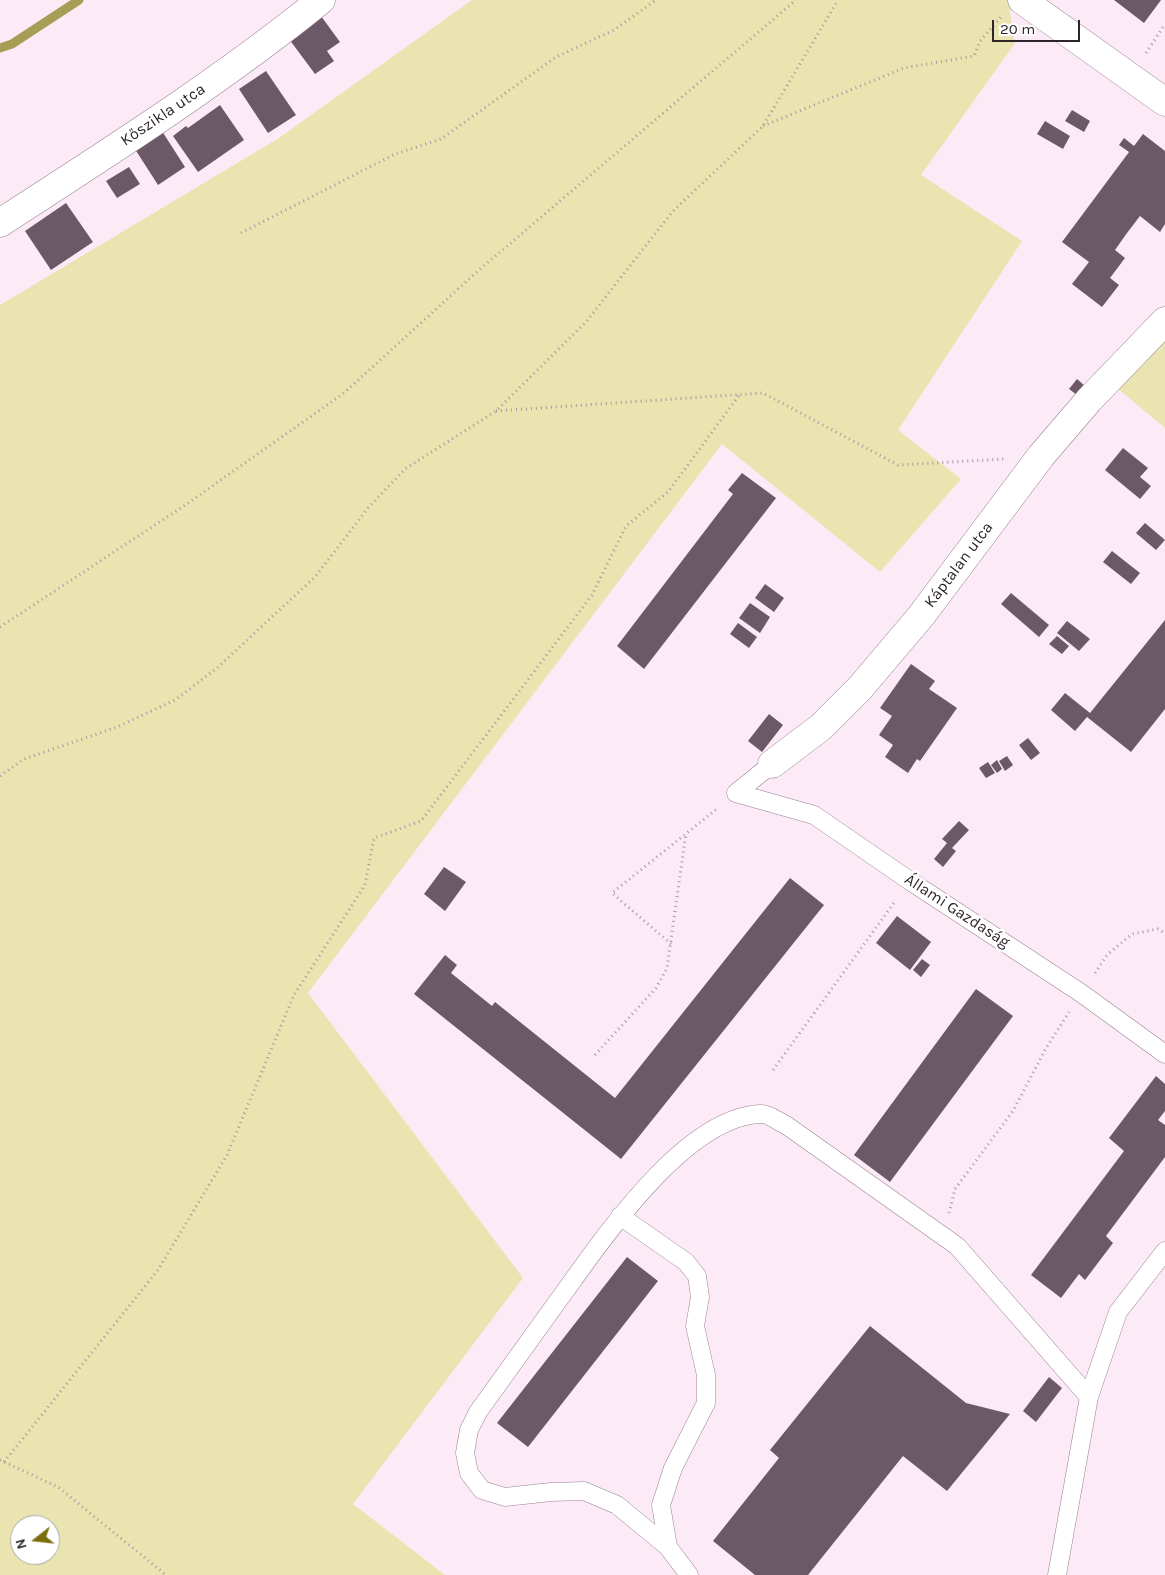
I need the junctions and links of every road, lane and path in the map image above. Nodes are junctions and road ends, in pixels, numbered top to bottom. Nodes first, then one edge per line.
1 (321, 0) edge
2 (656, 0) edge
3 (796, 0) edge
4 (838, 0) edge
5 (1013, 7) edge
6 (1165, 24) edge
7 (1130, 76) junction
8 (1165, 102) edge
9 (763, 126) junction
10 (0, 223) edge
11 (241, 233) dead end
12 (1165, 321) edge
13 (740, 394) junction
14 (496, 411) junction
15 (1042, 456) junction
16 (0, 627) edge
17 (772, 764) joint
18 (0, 776) edge
19 (736, 793) junction
20 (686, 833) junction
21 (910, 881) junction
22 (1165, 933) edge
23 (671, 944) junction
24 (1081, 993) junction
25 (1165, 1054) edge
26 (595, 1055) dead end
27 (773, 1070) dead end
28 (620, 1216) junction
29 (957, 1246) junction
30 (1165, 1251) edge
31 (1089, 1397) junction
32 (2, 1461) edge
33 (668, 1547) junction
34 (166, 1575) edge
35 (689, 1575) edge
36 (1057, 1575) edge

1 - 10 street, Kőszikla utca
2 - 11 path
3 - 16 path
4 - 9 path
5 - 7 street
5 - 9 path
6 - 7 path
7 - 8 street
9 - 14 path
12 - 15 street, Káptalan utca
13 - 14 path
13 - 15 path
13 - 32 path
14 - 18 path
15 - 17 street, Káptalan utca
17 - 19 lane, Káptalan utca
19 - 20 path
19 - 21 lane, Állami Gazdaság
20 - 23 path
20 - 23 path
21 - 24 lane, Állami Gazdaság
21 - 27 path
22 - 24 path
23 - 26 path
24 - 25 lane, Állami Gazdaság
24 - 29 path
28 - 29 lane
28 - 33 lane
28 - 33 lane
29 - 31 lane
30 - 31 lane
31 - 36 lane
32 - 34 path
33 - 35 lane

